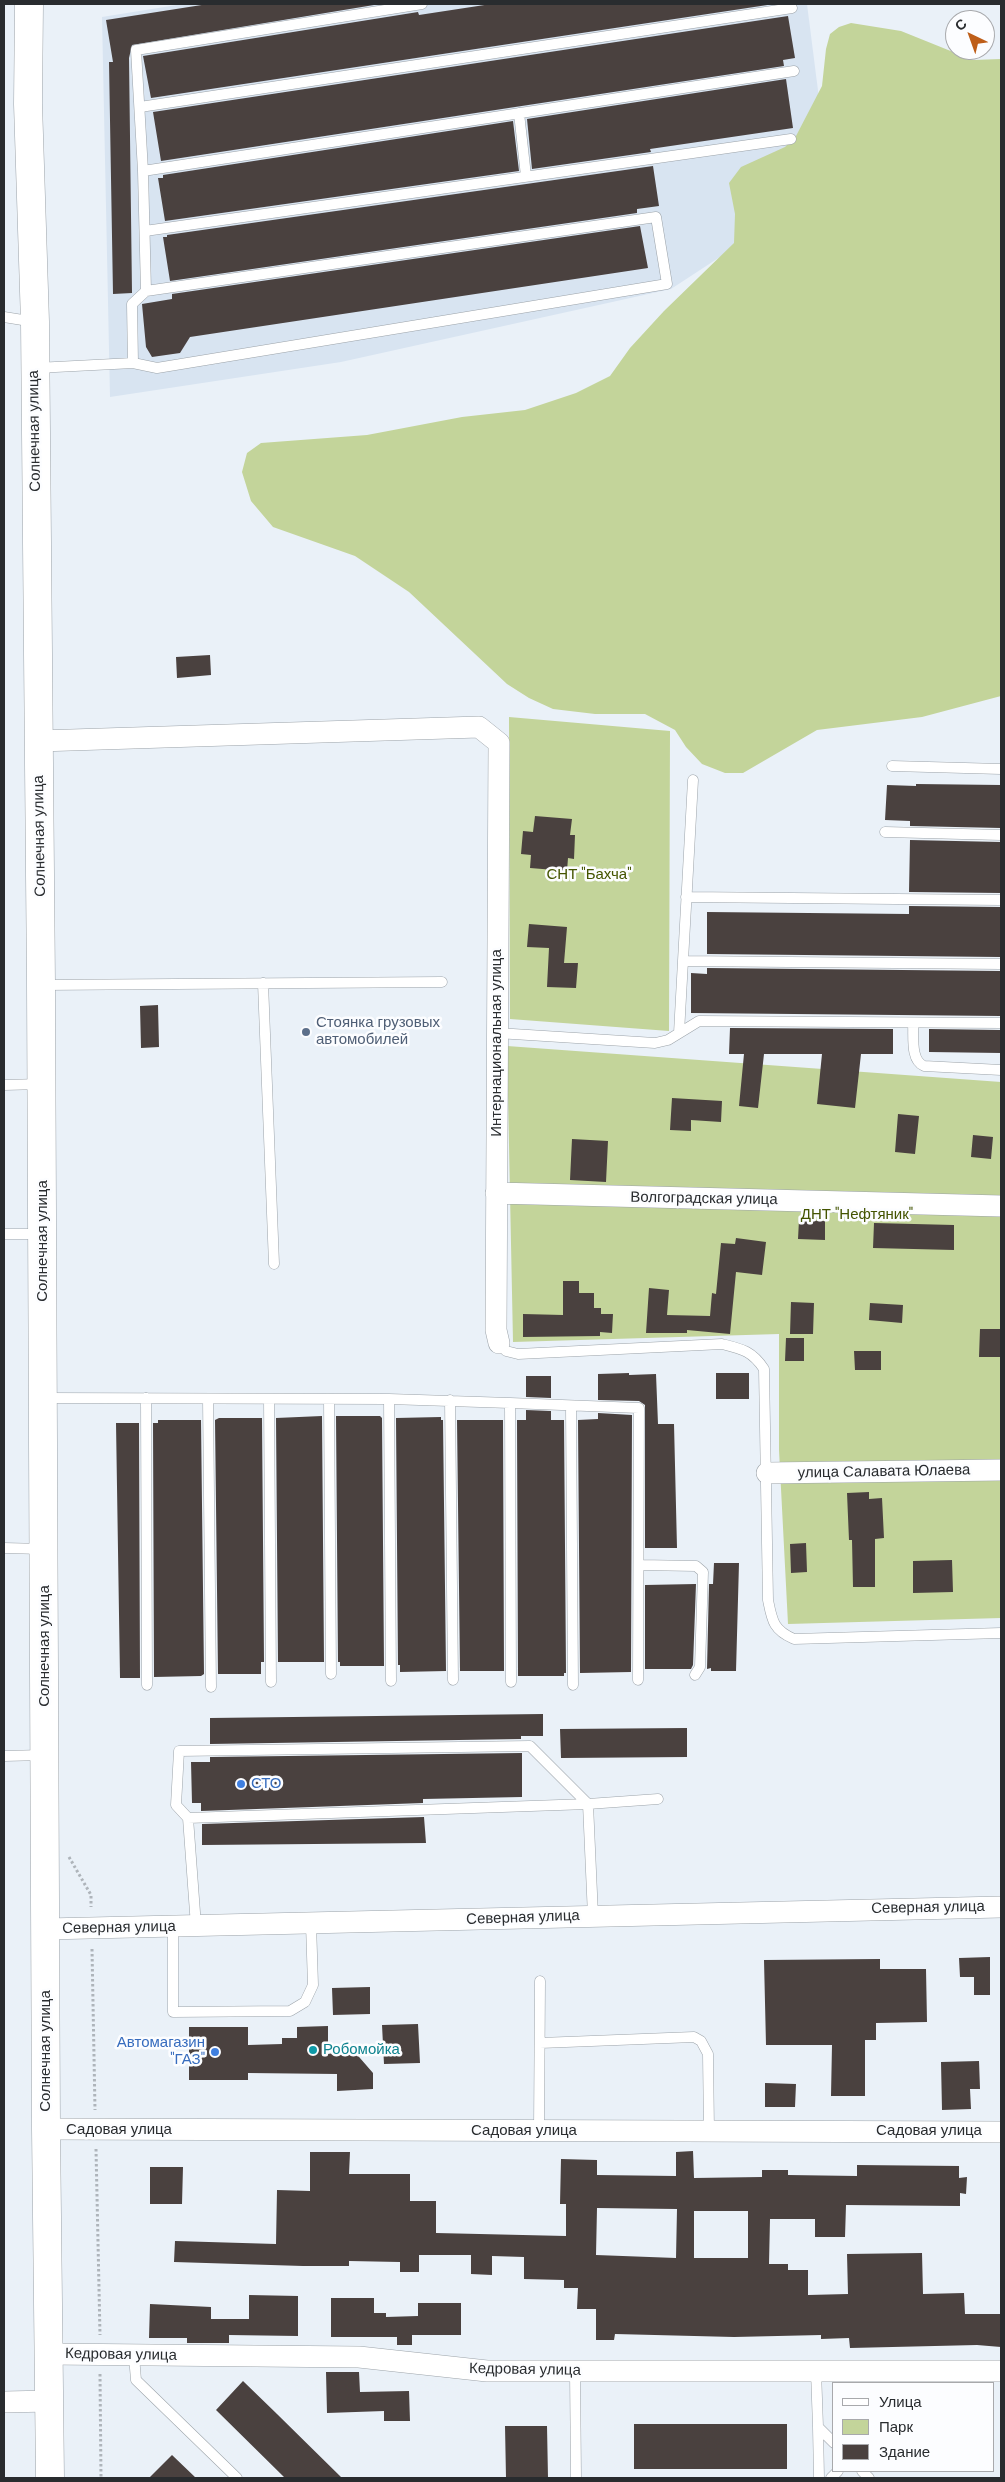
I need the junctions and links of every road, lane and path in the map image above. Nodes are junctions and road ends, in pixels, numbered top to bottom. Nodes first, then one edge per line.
1 (29, 4) edge
2 (422, 4) edge
3 (792, 8) dead end
4 (794, 71) dead end
5 (140, 107) junction
6 (518, 113) junction
7 (791, 139) dead end
8 (143, 171) junction
9 (526, 176) junction
10 (145, 231) junction
11 (146, 291) junction
12 (4, 317) edge
13 (34, 322) junction
14 (133, 363) junction
15 (35, 368) junction
16 (39, 741) junction
17 (892, 766) dead end
18 (1001, 769) edge
19 (693, 780) dead end
20 (885, 832) dead end
21 (1001, 835) edge
22 (686, 897) junction
23 (1001, 900) edge
24 (683, 961) junction
25 (1001, 964) edge
26 (442, 982) dead end
27 (263, 983) junction
28 (41, 985) junction
29 (913, 1023) junction
30 (1001, 1023) edge
31 (497, 1033) junction
32 (678, 1033) junction
33 (1001, 1070) edge
34 (42, 1084) junction
35 (4, 1085) edge
36 (496, 1193) junction
37 (1001, 1206) edge
38 (4, 1234) edge
39 (43, 1234) junction
40 (274, 1264) dead end
41 (499, 1343) joint
42 (44, 1398) junction
43 (146, 1398) junction
44 (208, 1398) junction
45 (269, 1399) junction
46 (329, 1399) junction
47 (389, 1399) junction
48 (450, 1400) junction
49 (510, 1403) junction
50 (571, 1407) junction
51 (1001, 1470) edge
52 (767, 1473) junction
53 (4, 1548) edge
54 (45, 1549) junction
55 (640, 1565) junction
56 (1001, 1633) edge
57 (331, 1674) dead end
58 (695, 1675) dead end
59 (453, 1680) dead end
60 (638, 1680) dead end
61 (391, 1681) dead end
62 (270, 1682) dead end
63 (511, 1682) dead end
64 (147, 1685) dead end
65 (573, 1685) dead end
66 (211, 1687) dead end
67 (45, 1755) junction
68 (4, 1756) edge
69 (658, 1799) dead end
70 (588, 1804) junction
71 (188, 1818) junction
72 (67, 1854) dead end
73 (1001, 1907) edge
74 (594, 1916) junction
75 (311, 1924) junction
76 (172, 1926) junction
77 (196, 1926) junction
78 (91, 1928) junction
79 (46, 1929) junction
80 (540, 1980) dead end
81 (540, 2043) junction
82 (46, 2130) junction
83 (96, 2130) junction
84 (539, 2131) junction
85 (709, 2131) junction
86 (1001, 2132) edge
87 (49, 2354) junction
88 (100, 2355) junction
89 (134, 2356) junction
90 (575, 2371) junction
91 (816, 2371) junction
92 (1001, 2371) edge
93 (50, 2401) junction
94 (4, 2402) edge
95 (818, 2427) junction
96 (832, 2441) edge
97 (50, 2478) edge
98 (101, 2478) edge
99 (237, 2478) edge
100 (576, 2478) edge
101 (818, 2478) edge

1 - 13 street, Солнечная улица
2 - 5 lane
3 - 5 lane
4 - 6 lane
5 - 8 lane
6 - 8 lane
6 - 9 lane
7 - 9 lane
8 - 10 lane
9 - 10 lane
10 - 11 lane
11 - 14 lane
11 - 14 lane
12 - 13 lane
13 - 15 street, Солнечная улица
14 - 15 lane
15 - 16 street, Солнечная улица
16 - 28 street, Солнечная улица
16 - 31 street, Интернациональная улица
17 - 18 lane
19 - 22 lane
20 - 21 lane
22 - 23 lane
22 - 24 lane
24 - 25 lane
24 - 32 lane
26 - 27 lane
27 - 28 lane
27 - 40 lane
28 - 34 street, Солнечная улица
29 - 30 lane
29 - 32 lane
29 - 33 lane
31 - 32 lane
31 - 36 street, Интернациональная улица
34 - 35 lane
34 - 39 street, Солнечная улица
36 - 37 street, Волгоградская улица
36 - 41 street, Интернациональная улица
38 - 39 lane
39 - 42 street, Солнечная улица
41 - 52 lane
42 - 43 lane
42 - 54 street, Солнечная улица
43 - 44 lane
43 - 64 lane
44 - 45 lane
44 - 66 lane
45 - 46 lane
45 - 62 lane
46 - 47 lane
46 - 57 lane
47 - 48 lane
47 - 61 lane
48 - 49 lane
48 - 59 lane
49 - 50 lane
49 - 63 lane
50 - 55 lane
50 - 65 lane
51 - 52 street, улица Салавата Юлаева
52 - 56 lane
53 - 54 lane
54 - 67 street, Солнечная улица
55 - 58 lane
55 - 60 lane
67 - 68 lane
67 - 79 street, Солнечная улица
69 - 70 lane
70 - 71 lane
70 - 71 lane
70 - 74 lane
71 - 77 lane
72 - 78 path
73 - 74 street, Северная улица
74 - 75 street, Северная улица
75 - 76 lane
75 - 77 street, Северная улица
76 - 77 street, Северная улица
76 - 78 street, Северная улица
78 - 79 street, Северная улица
78 - 83 path
79 - 82 street, Солнечная улица
80 - 81 lane
81 - 84 lane
81 - 85 lane
82 - 83 street, Садовая улица
82 - 87 street, Солнечная улица
83 - 84 street, Садовая улица
83 - 88 path
84 - 85 street, Садовая улица
85 - 86 street, Садовая улица
87 - 88 street, Кедровая улица
87 - 93 street, Солнечная улица
88 - 89 street, Кедровая улица
88 - 98 path
89 - 90 street, Кедровая улица
89 - 99 lane
90 - 91 street, Кедровая улица
90 - 100 lane
91 - 92 street, Кедровая улица
91 - 95 lane
93 - 94 street
93 - 97 street, Солнечная улица
95 - 96 lane
95 - 101 lane

